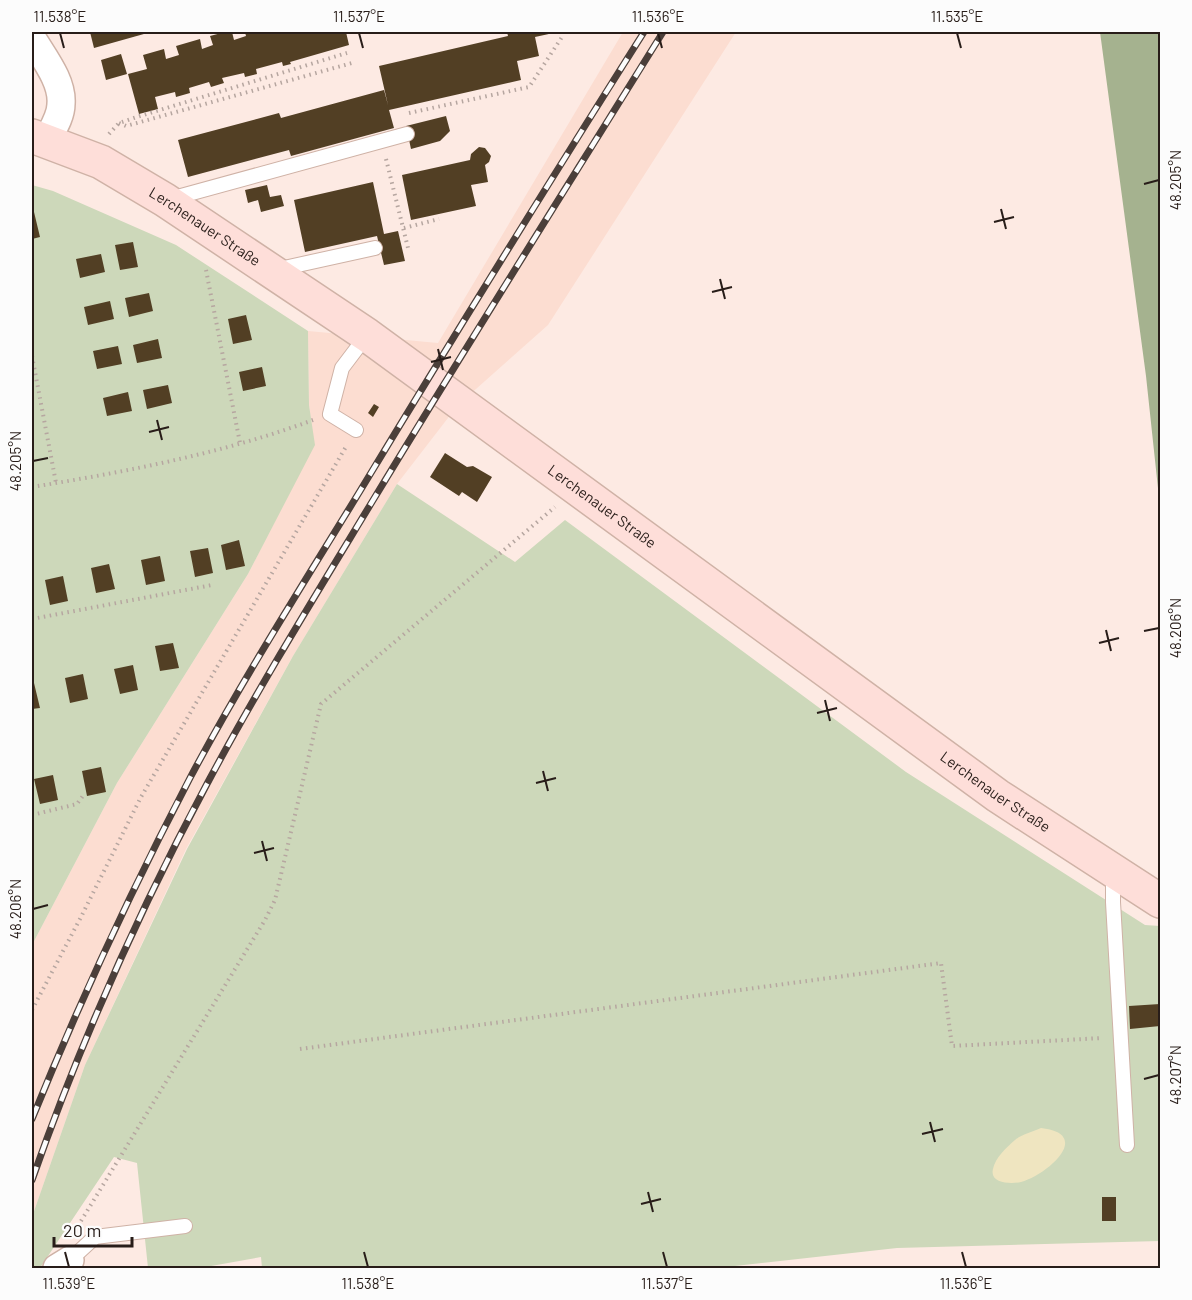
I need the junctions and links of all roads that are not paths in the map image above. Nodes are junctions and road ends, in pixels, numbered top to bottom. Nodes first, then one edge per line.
1 (32, 38) edge
2 (402, 135) road end
3 (39, 138) edge
4 (165, 200) junction
5 (375, 248) dead end
6 (270, 270) junction
7 (367, 335) junction
8 (356, 430) road end
9 (1113, 870) junction
10 (1161, 901) edge
11 (1127, 1145) dead end
12 (184, 1226) dead end
13 (63, 1264) edge

1 - 3 street
2 - 4 lane
3 - 4 main road, Lerchenauer Straße
4 - 6 main road, Lerchenauer Straße
5 - 6 lane
6 - 7 main road, Lerchenauer Straße
7 - 8 lane
7 - 9 main road, Lerchenauer Straße
9 - 10 main road, Lerchenauer Straße
9 - 11 lane
12 - 13 lane

